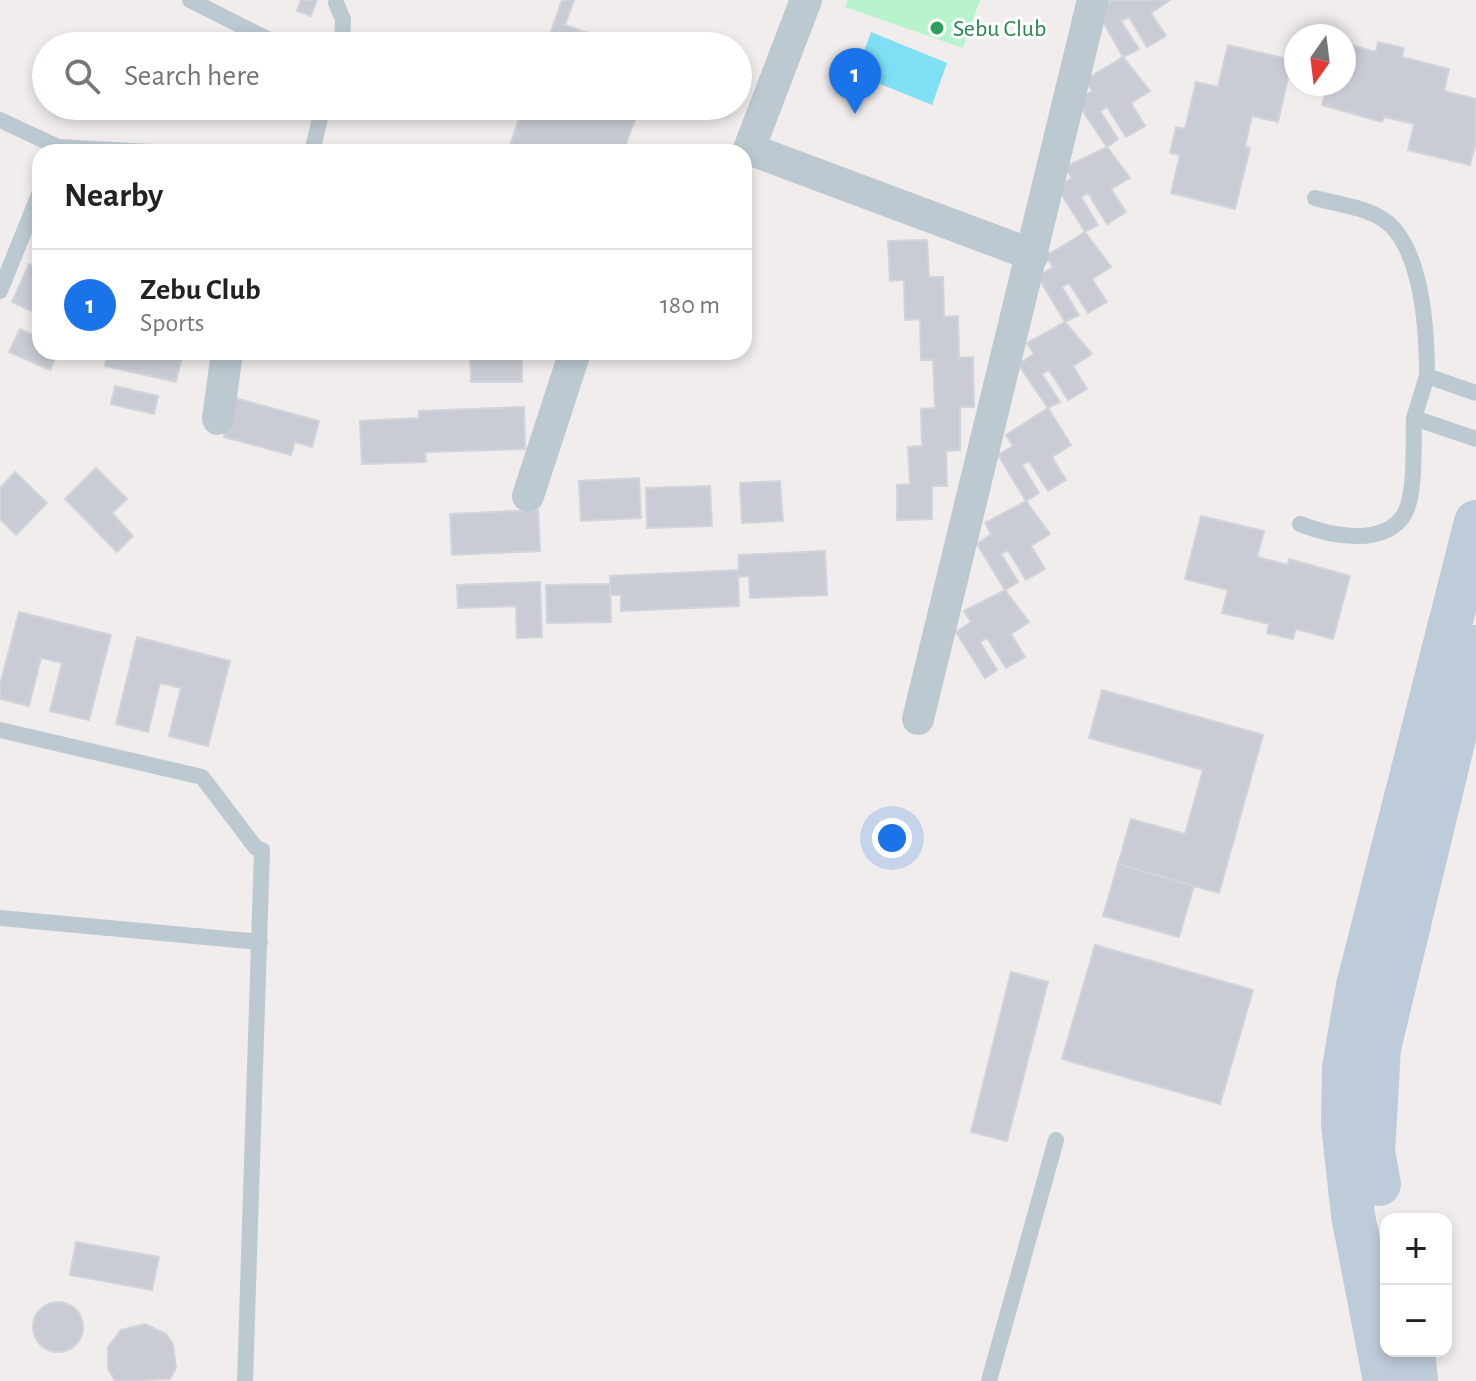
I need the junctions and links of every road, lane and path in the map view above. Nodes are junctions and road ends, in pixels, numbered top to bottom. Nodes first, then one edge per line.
1 (190, 0) edge
2 (806, 0) edge
3 (1093, 0) edge
4 (336, 3) dead end
5 (253, 32) edge
6 (343, 32) edge
7 (0, 120) edge
8 (320, 120) edge
9 (47, 144) edge
10 (314, 144) edge
11 (750, 144) edge
12 (752, 153) edge
13 (1315, 198) dead end
14 (32, 212) edge
15 (1033, 255) junction
16 (0, 291) edge
17 (226, 360) edge
18 (572, 360) edge
19 (1427, 376) junction
20 (1476, 393) edge
21 (1414, 418) junction
22 (218, 419) dead end
23 (1476, 439) edge
24 (528, 496) dead end
25 (1476, 522) edge
26 (1300, 524) dead end
27 (1476, 647) edge
28 (918, 719) dead end
29 (0, 730) edge
30 (0, 918) edge
31 (260, 942) junction
32 (1056, 1140) dead end
33 (1384, 1213) edge
34 (1414, 1357) edge
35 (245, 1381) edge
36 (989, 1381) edge
37 (1385, 1381) edge
38 (1416, 1381) edge

1 - 5 lane
2 - 11 street
3 - 15 street
4 - 6 lane
7 - 9 lane
8 - 10 lane
12 - 15 street
13 - 19 lane
14 - 16 lane
15 - 28 street
17 - 22 street
18 - 24 street
19 - 20 lane
19 - 21 lane
21 - 23 lane
21 - 26 lane
25 - 37 main road
27 - 33 main road
29 - 31 lane
30 - 31 lane
31 - 35 lane
32 - 36 lane
34 - 38 main road

